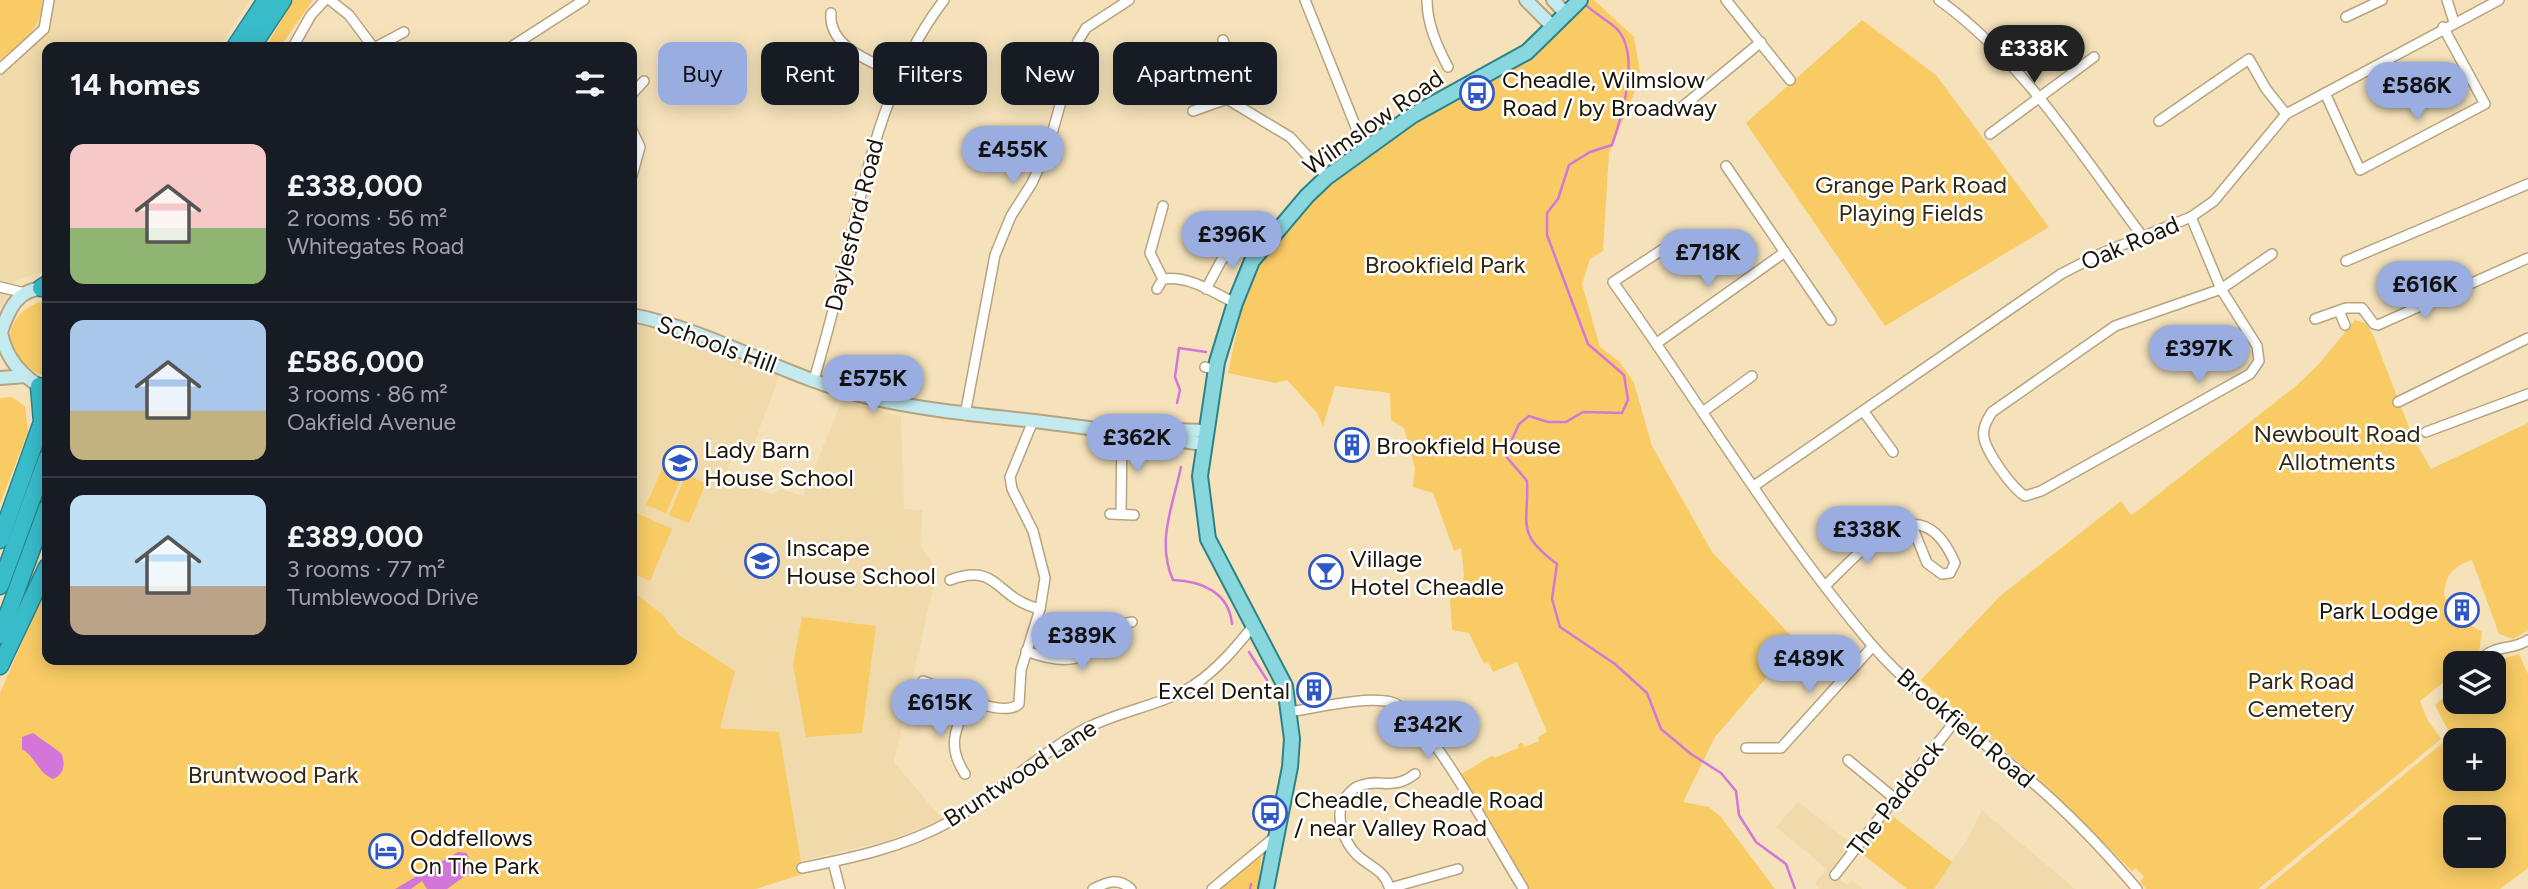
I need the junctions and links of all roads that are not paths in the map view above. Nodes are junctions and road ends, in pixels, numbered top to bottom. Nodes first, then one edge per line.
1 (50, 0) edge
2 (266, 0) edge
3 (283, 0) edge
4 (327, 0) edge
5 (584, 0) edge
6 (944, 0) edge
7 (1129, 0) edge
8 (1305, 0) edge
9 (1427, 0) edge
10 (1527, 0) edge
11 (1553, 0) edge
12 (1726, 0) edge
13 (1939, 0) edge
14 (2382, 0) edge
15 (2447, 0) edge
16 (2499, 0) edge
17 (1573, 7) edge
18 (831, 13) dead end
19 (2346, 17) dead end
20 (2454, 22) junction
21 (1553, 27) junction
22 (2443, 27) junction
23 (404, 32) dead end
24 (238, 42) edge
25 (255, 42) edge
26 (296, 42) edge
27 (371, 42) edge
28 (385, 42) edge
29 (518, 42) edge
30 (917, 42) edge
31 (1761, 42) junction
32 (2094, 57) dead end
33 (873, 60) edge
34 (1448, 67) dead end
35 (0, 69) edge
36 (1790, 79) dead end
37 (644, 81) dead end
38 (637, 89) edge
39 (2325, 93) junction
40 (2039, 100) junction
41 (888, 105) edge
42 (1210, 105) edge
43 (1237, 105) edge
44 (1681, 108) dead end
45 (1193, 111) dead end
46 (2286, 114) junction
47 (2159, 121) dead end
48 (1990, 134) dead end
49 (637, 141) edge
50 (1365, 150) junction
51 (637, 158) edge
52 (1726, 166) dead end
53 (1327, 177) junction
54 (2528, 184) edge
55 (1163, 206) dead end
56 (2191, 218) junction
57 (2143, 237) junction
58 (1238, 239) dead end
59 (1674, 242) dead end
60 (1785, 252) junction
61 (2272, 254) dead end
62 (2528, 258) edge
63 (2346, 261) dead end
64 (1163, 279) junction
65 (0, 287) edge
66 (40, 288) edge
67 (1157, 289) dead end
68 (1206, 289) junction
69 (2221, 289) junction
70 (1235, 303) junction
71 (2339, 310) junction
72 (637, 316) edge
73 (2315, 319) dead end
74 (1831, 320) dead end
75 (2345, 325) dead end
76 (1, 335) edge
77 (2528, 338) edge
78 (1657, 343) junction
79 (1752, 376) dead end
80 (0, 378) edge
81 (814, 380) junction
82 (37, 384) edge
83 (2528, 394) edge
84 (2398, 402) dead end
85 (1704, 411) junction
86 (1864, 412) junction
87 (965, 415) junction
88 (1033, 421) junction
89 (2426, 432) dead end
90 (1126, 433) junction
91 (1204, 438) junction
92 (1893, 452) dead end
93 (42, 472) edge
94 (1754, 486) junction
95 (1110, 514) dead end
96 (1121, 514) junction
97 (1134, 515) dead end
98 (42, 522) edge
99 (1912, 526) junction
100 (0, 540) edge
101 (42, 577) edge
102 (950, 580) dead end
103 (0, 586) edge
104 (1826, 586) junction
105 (1041, 609) junction
106 (1132, 622) dead end
107 (1254, 625) junction
108 (0, 635) edge
109 (2528, 640) edge
110 (1873, 646) junction
111 (1026, 651) junction
112 (2490, 651) edge
113 (0, 666) edge
114 (923, 681) dead end
115 (968, 700) junction
116 (1289, 712) junction
117 (1955, 721) junction
118 (1746, 748) dead end
119 (1849, 760) dead end
120 (965, 774) dead end
121 (1415, 774) dead end
122 (1894, 798) junction
123 (1276, 836) junction
124 (833, 862) junction
125 (802, 868) dead end
126 (1458, 869) dead end
127 (1835, 875) dead end
128 (1523, 888) edge
129 (839, 889) edge
130 (1093, 889) edge
131 (1131, 889) edge
132 (1212, 889) edge
133 (1266, 889) edge
134 (1390, 889) edge
135 (2137, 889) edge

1 - 35 street
2 - 24 highway
3 - 25 highway
4 - 26 street
4 - 27 street
5 - 29 street
6 - 30 street, Daylesford Road
7 - 87 street
8 - 50 street
9 - 34 street
10 - 21 street
11 - 17 street
12 - 31 street
13 - 40 street
14 - 19 street
15 - 20 street
16 - 20 street, Oak Road
17 - 21 main road, Wilmslow Road
18 - 33 street
20 - 22 street, Oak Road
21 - 50 main road, Wilmslow Road
22 - 39 street, Oak Road
22 - 39 street
23 - 28 street
31 - 36 street
31 - 44 street
32 - 40 street
37 - 38 street
39 - 46 street, Oak Road
40 - 48 street
40 - 57 street
41 - 81 street, Daylesford Road
42 - 45 street
43 - 53 street
46 - 47 street
46 - 56 street, Oak Road
49 - 51 street
50 - 53 main road, Wilmslow Road
52 - 60 street
53 - 70 main road, Wilmslow Road
54 - 63 street
55 - 64 street
56 - 57 street, Oak Road
56 - 69 street
57 - 86 street, Oak Road
58 - 68 street
59 - 78 street, Brookfield Road
60 - 74 street
60 - 78 street
61 - 69 street
62 - 71 street
64 - 67 street
64 - 68 street
65 - 66 street
66 - 76 street
68 - 70 street
69 - 69 street
70 - 91 main road, Wilmslow Road
71 - 73 street
71 - 75 street
72 - 81 street, Schools Hill
76 - 82 street
77 - 84 street
78 - 85 street, Brookfield Road
79 - 85 street
80 - 82 street
81 - 87 street, Schools Hill
82 - 100 highway
83 - 89 street
85 - 94 street, Brookfield Road
86 - 92 street
86 - 94 street, Oak Road
87 - 88 street, Schools Hill
88 - 90 street, Schools Hill
88 - 105 street
90 - 91 street, Schools Hill
90 - 96 street
91 - 107 main road, Wilmslow Road
93 - 103 highway
94 - 104 street, Brookfield Road
95 - 96 street
96 - 97 street
98 - 108 highway
99 - 99 street
99 - 104 street
101 - 113 highway
102 - 105 street
104 - 110 street, Brookfield Road
105 - 111 street
106 - 111 street
107 - 116 main road, Wilmslow Road
107 - 124 street, Bruntwood Lane
109 - 112 street
110 - 117 street, Brookfield Road
110 - 118 street
111 - 115 street
114 - 115 street
115 - 120 street
116 - 123 main road, Wilmslow Road
116 - 128 street
117 - 122 street, The Paddock
117 - 135 street, Brookfield Road
119 - 122 street
121 - 134 street
122 - 127 street, The Paddock
123 - 132 street
123 - 133 main road, Wilmslow Road
124 - 125 street, Bruntwood Lane
124 - 129 street
126 - 134 street
130 - 131 street

